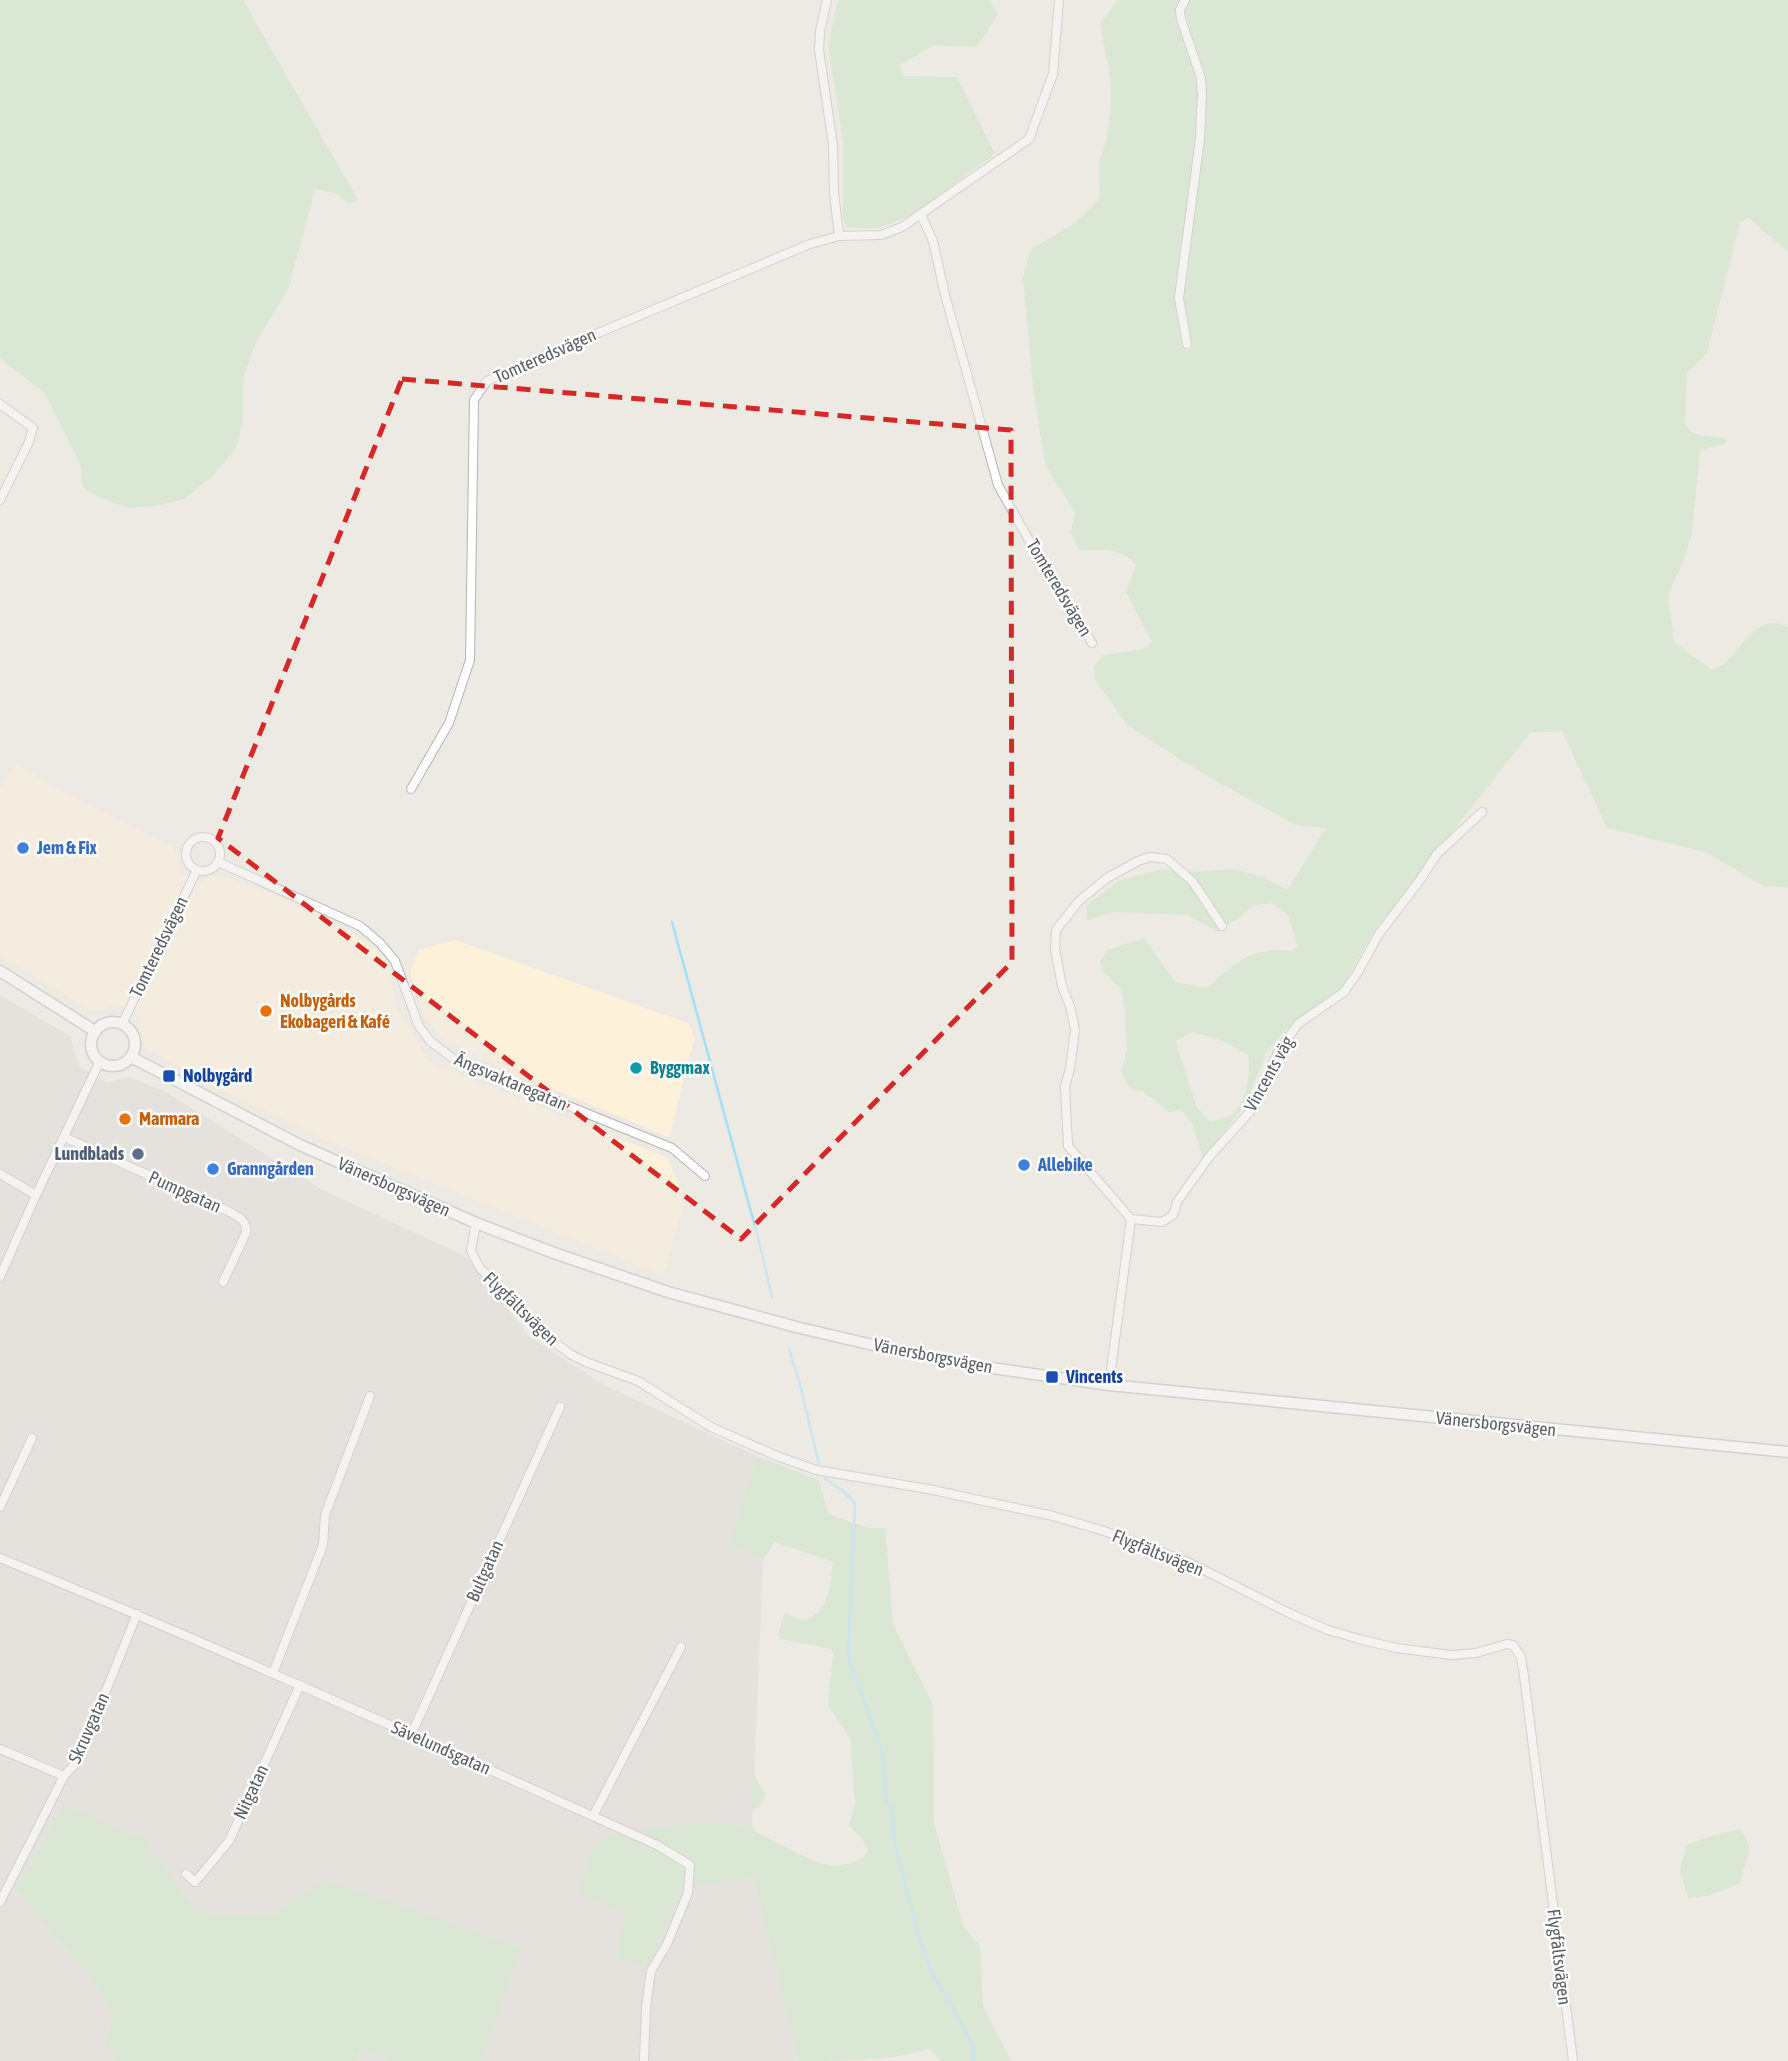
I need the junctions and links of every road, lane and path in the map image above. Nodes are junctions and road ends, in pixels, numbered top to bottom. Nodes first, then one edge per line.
1 (827, 0) edge
2 (1059, 0) edge
3 (1185, 0) edge
4 (921, 215) junction
5 (839, 236) junction
6 (1187, 344) dead end
7 (0, 404) edge
8 (0, 500) edge
9 (1092, 643) dead end
10 (411, 789) dead end
11 (1482, 812) dead end
12 (218, 862) junction
13 (197, 870) junction
14 (1222, 926) dead end
15 (0, 971) edge
16 (122, 1024) junction
17 (94, 1033) junction
18 (131, 1057) junction
19 (100, 1061) junction
20 (64, 1137) junction
21 (0, 1174) edge
22 (705, 1176) dead end
23 (36, 1195) junction
24 (1131, 1219) junction
25 (475, 1223) junction
26 (0, 1277) edge
27 (223, 1282) dead end
28 (1109, 1385) junction
29 (370, 1396) dead end
30 (560, 1407) dead end
31 (32, 1438) dead end
32 (1788, 1452) edge
33 (0, 1507) edge
34 (0, 1558) edge
35 (137, 1614) junction
36 (681, 1647) dead end
37 (273, 1673) junction
38 (300, 1685) junction
39 (411, 1735) junction
40 (0, 1749) edge
41 (64, 1776) junction
42 (593, 1816) junction
43 (187, 1874) dead end
44 (0, 1902) edge
45 (645, 2061) edge
46 (1573, 2061) edge

1 - 5 street
2 - 4 street, Tomteredsvägen
3 - 6 street
4 - 5 street, Tomteredsvägen
4 - 9 street, Tomteredsvägen
5 - 10 street, Tomteredsvägen
7 - 8 street
11 - 24 street, Vincents väg
12 - 13 street
12 - 13 street
12 - 22 street, Ängsvaktaregatan
13 - 16 street, Tomteredsvägen
14 - 24 street
15 - 17 main road
16 - 17 main road
16 - 18 main road
17 - 19 main road
18 - 19 main road
18 - 25 main road, Vänersborgsvägen
19 - 20 street
20 - 23 street
20 - 27 street, Pumpgatan
21 - 23 street
23 - 26 street
24 - 28 street
25 - 28 main road, Vänersborgsvägen
25 - 46 street, Flygfältsvägen
28 - 32 main road, Vänersborgsvägen
29 - 37 street
30 - 39 street, Bultgatan
31 - 33 street
34 - 35 street, Sävelundsgatan
35 - 37 street, Sävelundsgatan
35 - 41 street, Skruvgatan
36 - 42 street
37 - 38 street, Sävelundsgatan
38 - 39 street, Sävelundsgatan
38 - 43 street, Nitgatan
39 - 42 street, Sävelundsgatan
40 - 41 street, Skruvgatan
41 - 44 street
42 - 45 street, Sävelundsgatan

